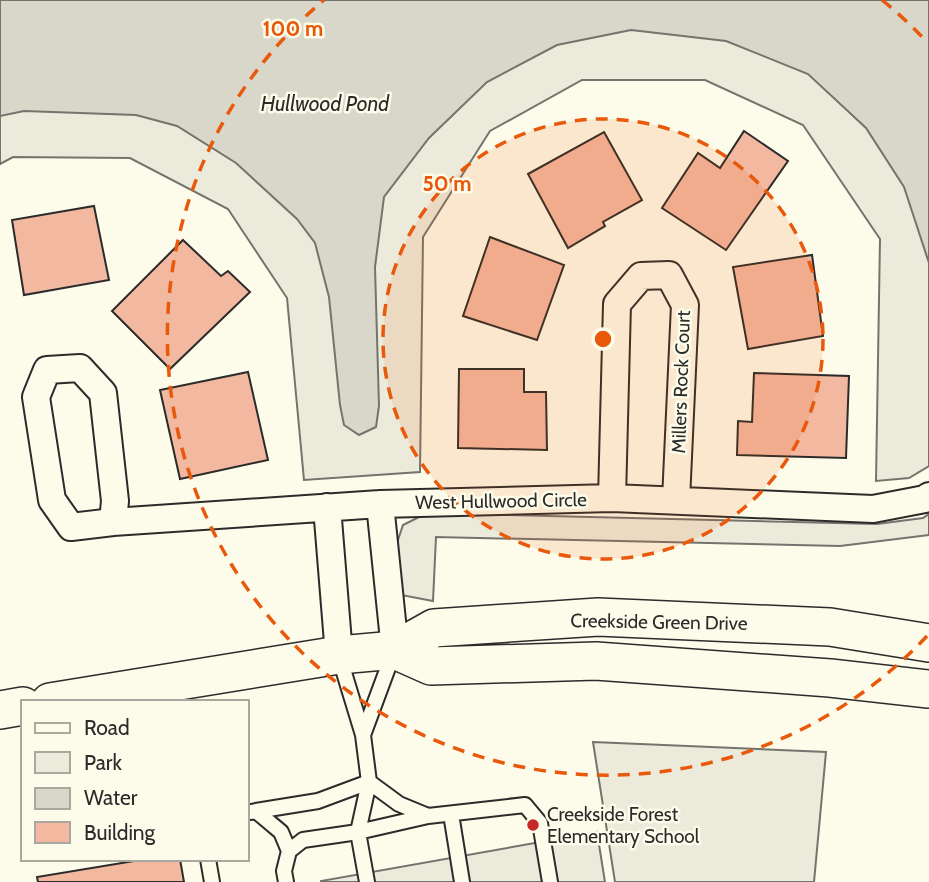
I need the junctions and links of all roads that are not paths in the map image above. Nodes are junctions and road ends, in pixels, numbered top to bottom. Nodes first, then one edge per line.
1 (929, 496) edge
2 (612, 498) junction
3 (676, 500) junction
4 (380, 504) junction
5 (327, 507) junction
6 (113, 522) junction
7 (929, 643) edge
8 (395, 650) junction
9 (339, 655) junction
10 (929, 689) edge
11 (62, 700) edge
12 (21, 706) edge
13 (0, 710) edge
14 (363, 735) junction
15 (369, 782) junction
16 (251, 812) edge
17 (452, 814) junction
18 (428, 816) junction
19 (358, 832) junction
20 (289, 851) junction
21 (208, 861) edge
22 (212, 882) edge
23 (286, 882) edge
24 (367, 882) edge
25 (462, 882) edge
26 (551, 882) edge

1 - 3 street, West Hullwood Circle
2 - 3 street, West Hullwood Circle
2 - 3 street, Millers Rock Court
2 - 4 street, West Hullwood Circle
4 - 5 street, West Hullwood Circle
4 - 8 street
5 - 6 street, West Hullwood Circle
5 - 9 street
6 - 6 street, West Hullwood Circle
7 - 8 main road, Creekside Green Drive
8 - 9 main road, Creekside Green Drive
8 - 10 main road, Creekside Green Drive
8 - 14 lane
9 - 11 main road, Creekside Green Drive
9 - 14 lane
12 - 13 main road
14 - 15 lane
15 - 16 lane
15 - 18 lane
15 - 19 lane
16 - 20 lane
17 - 18 lane
17 - 25 lane
17 - 26 lane
18 - 19 lane
19 - 20 lane
19 - 24 lane
20 - 23 lane
21 - 22 lane

